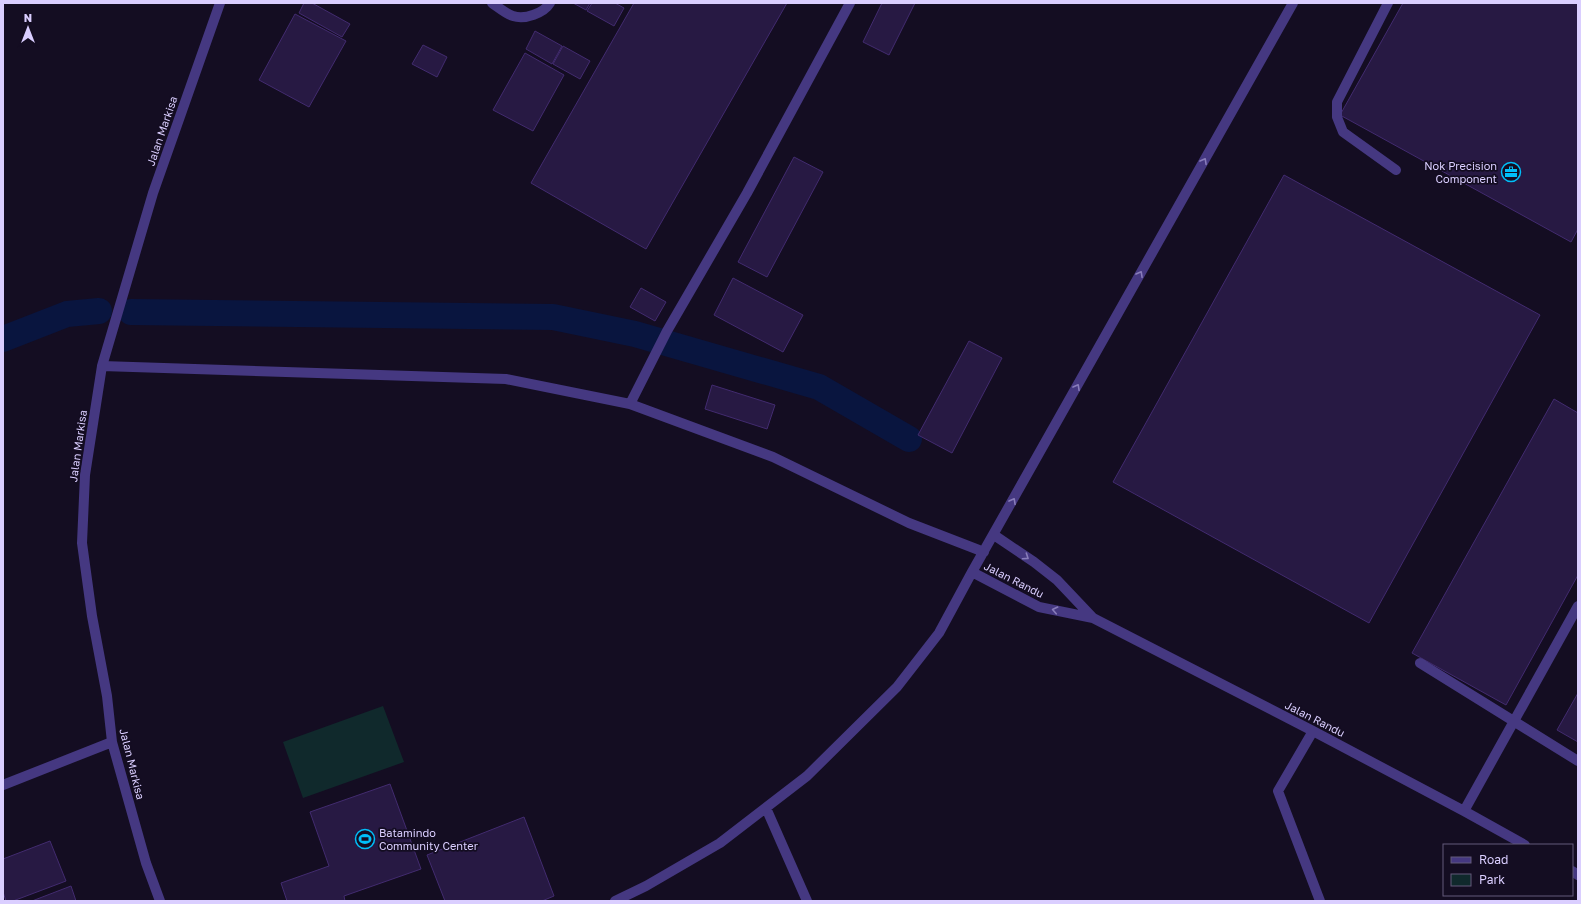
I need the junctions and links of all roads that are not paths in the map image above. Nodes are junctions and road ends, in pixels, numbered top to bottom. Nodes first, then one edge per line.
1 (220, 3) edge
2 (492, 3) edge
3 (550, 3) edge
4 (850, 3) edge
5 (1293, 3) edge
6 (1388, 3) edge
7 (1396, 170) dead end
8 (102, 366) junction
9 (630, 404) junction
10 (994, 535) junction
11 (984, 552) junction
12 (972, 572) junction
13 (1578, 606) edge
14 (1093, 618) junction
15 (1420, 663) dead end
16 (1514, 721) junction
17 (1313, 731) junction
18 (112, 742) junction
19 (1578, 761) edge
20 (3, 785) edge
21 (766, 808) junction
22 (1464, 811) junction
23 (1523, 844) edge
24 (160, 901) edge
25 (615, 901) edge
26 (807, 901) edge
27 (1320, 901) edge

1 - 8 street, Jalan Markisa
2 - 3 street
4 - 9 street
10 -> 5 street
6 - 7 street
8 - 9 street
8 - 18 street, Jalan Markisa
9 - 11 street
10 - 11 street
10 -> 14 street, Jalan Randu
11 - 12 street
14 -> 12 street, Jalan Randu
12 - 21 street
13 - 16 street
14 - 17 street, Jalan Randu
15 - 16 street
16 - 19 street
16 - 22 street
17 - 22 street, Jalan Randu
17 - 27 street
18 - 20 street
18 - 24 street, Jalan Markisa
21 - 25 street
21 - 26 street
22 - 23 street, Jalan Randu

